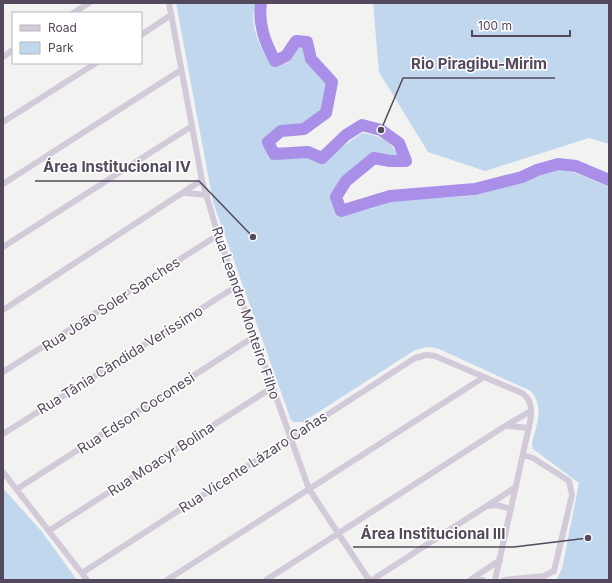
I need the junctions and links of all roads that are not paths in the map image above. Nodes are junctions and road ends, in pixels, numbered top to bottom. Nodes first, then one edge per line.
1 (89, 3) edge
2 (169, 3) edge
3 (74, 12) edge
4 (171, 15) junction
5 (142, 34) edge
6 (12, 51) edge
7 (3, 56) edge
8 (94, 64) edge
9 (181, 70) junction
10 (3, 122) edge
11 (192, 126) junction
12 (202, 180) junction
13 (3, 184) edge
14 (185, 193) junction
15 (207, 195) junction
16 (218, 235) junction
17 (3, 247) edge
18 (237, 286) junction
19 (3, 310) edge
20 (255, 336) junction
21 (3, 372) edge
22 (484, 377) junction
23 (273, 387) junction
24 (532, 411) junction
25 (505, 426) junction
26 (529, 428) junction
27 (3, 434) edge
28 (290, 439) junction
29 (523, 455) junction
30 (3, 472) edge
31 (516, 487) junction
32 (17, 489) junction
33 (309, 489) junction
34 (485, 507) junction
35 (511, 509) junction
36 (50, 530) junction
37 (338, 534) junction
38 (500, 560) junction
39 (82, 573) junction
40 (87, 580) edge
41 (168, 580) edge
42 (266, 580) edge
43 (370, 580) edge
44 (472, 580) edge
45 (483, 580) edge
46 (495, 580) edge
47 (504, 580) edge

1 - 3 street
2 - 4 street, Rua Leandro Monteiro Filho
4 - 5 street
4 - 9 street, Rua Leandro Monteiro Filho
6 - 7 street
8 - 10 street
9 - 11 street, Rua Leandro Monteiro Filho
9 - 13 street
11 - 12 street, Rua Leandro Monteiro Filho
11 - 17 street
12 - 14 street
12 - 15 street, Rua Leandro Monteiro Filho
14 - 15 street
14 - 19 street
15 - 16 street, Rua Leandro Monteiro Filho
16 - 18 street, Rua Leandro Monteiro Filho
16 - 21 street, Rua João Soler Sanches
18 - 20 street, Rua Leandro Monteiro Filho
18 - 27 street, Rua Tânia Cândida Veríssimo
20 - 23 street, Rua Leandro Monteiro Filho
20 - 32 street, Rua Edson Coconesi
22 - 24 street
22 - 28 street, Rua Vicente Lázaro Cañas
22 - 33 street
23 - 28 street, Rua Leandro Monteiro Filho
23 - 36 street, Rua Moacyr Bolina
24 - 25 street
24 - 26 street
25 - 26 street
25 - 37 street
26 - 29 street
28 - 33 street, Rua Leandro Monteiro Filho
28 - 39 street, Rua Vicente Lázaro Cañas
29 - 31 street
29 - 47 street
30 - 32 street
31 - 34 street
31 - 35 street
32 - 36 street
33 - 37 street, Rua Leandro Monteiro Filho
33 - 41 street
34 - 35 street
34 - 43 street
35 - 38 street
36 - 39 street
37 - 42 street
37 - 43 street, Rua Leandro Monteiro Filho
38 - 44 street
38 - 46 street
39 - 40 street
44 - 45 street

